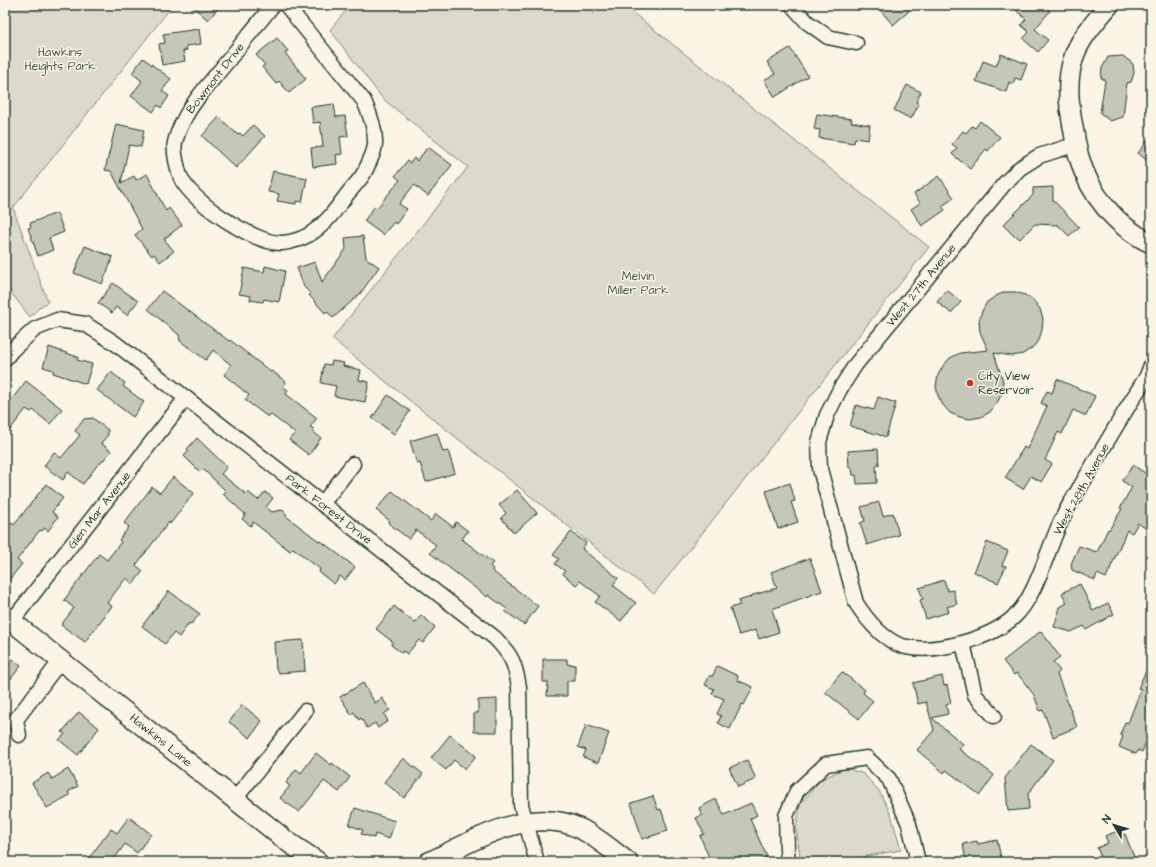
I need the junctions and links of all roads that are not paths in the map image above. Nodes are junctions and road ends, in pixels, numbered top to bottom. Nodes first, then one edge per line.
1 (273, 5) edge
2 (286, 5) edge
3 (792, 5) edge
4 (1110, 5) edge
5 (856, 43) dead end
6 (1077, 144) junction
7 (1151, 243) edge
8 (5, 359) edge
9 (1151, 365) edge
10 (186, 398) junction
11 (353, 464) dead end
12 (322, 504) junction
13 (9, 618) edge
14 (963, 643) junction
15 (61, 660) junction
16 (305, 710) dead end
17 (994, 716) dead end
18 (19, 736) dead end
19 (235, 799) junction
20 (526, 822) junction
21 (318, 862) edge
22 (429, 862) edge
23 (537, 862) edge
24 (628, 862) edge
25 (788, 862) edge
26 (918, 862) edge

1 - 2 street, Bowmont Drive
3 - 5 street
4 - 6 street
6 - 7 street
6 - 14 street, West 27th Avenue
8 - 10 street, Park Forest Drive
9 - 14 street, West 28th Avenue
10 - 12 street, Park Forest Drive
10 - 13 street, Glen Mar Avenue
11 - 12 street
12 - 20 street, Park Forest Drive
13 - 15 street, Hawkins Lane
14 - 17 street
15 - 18 street
15 - 19 street, Hawkins Lane
16 - 19 street
19 - 21 street, Hawkins Lane
20 - 22 street
20 - 23 street, Park Forest Drive
20 - 24 street
25 - 26 street

